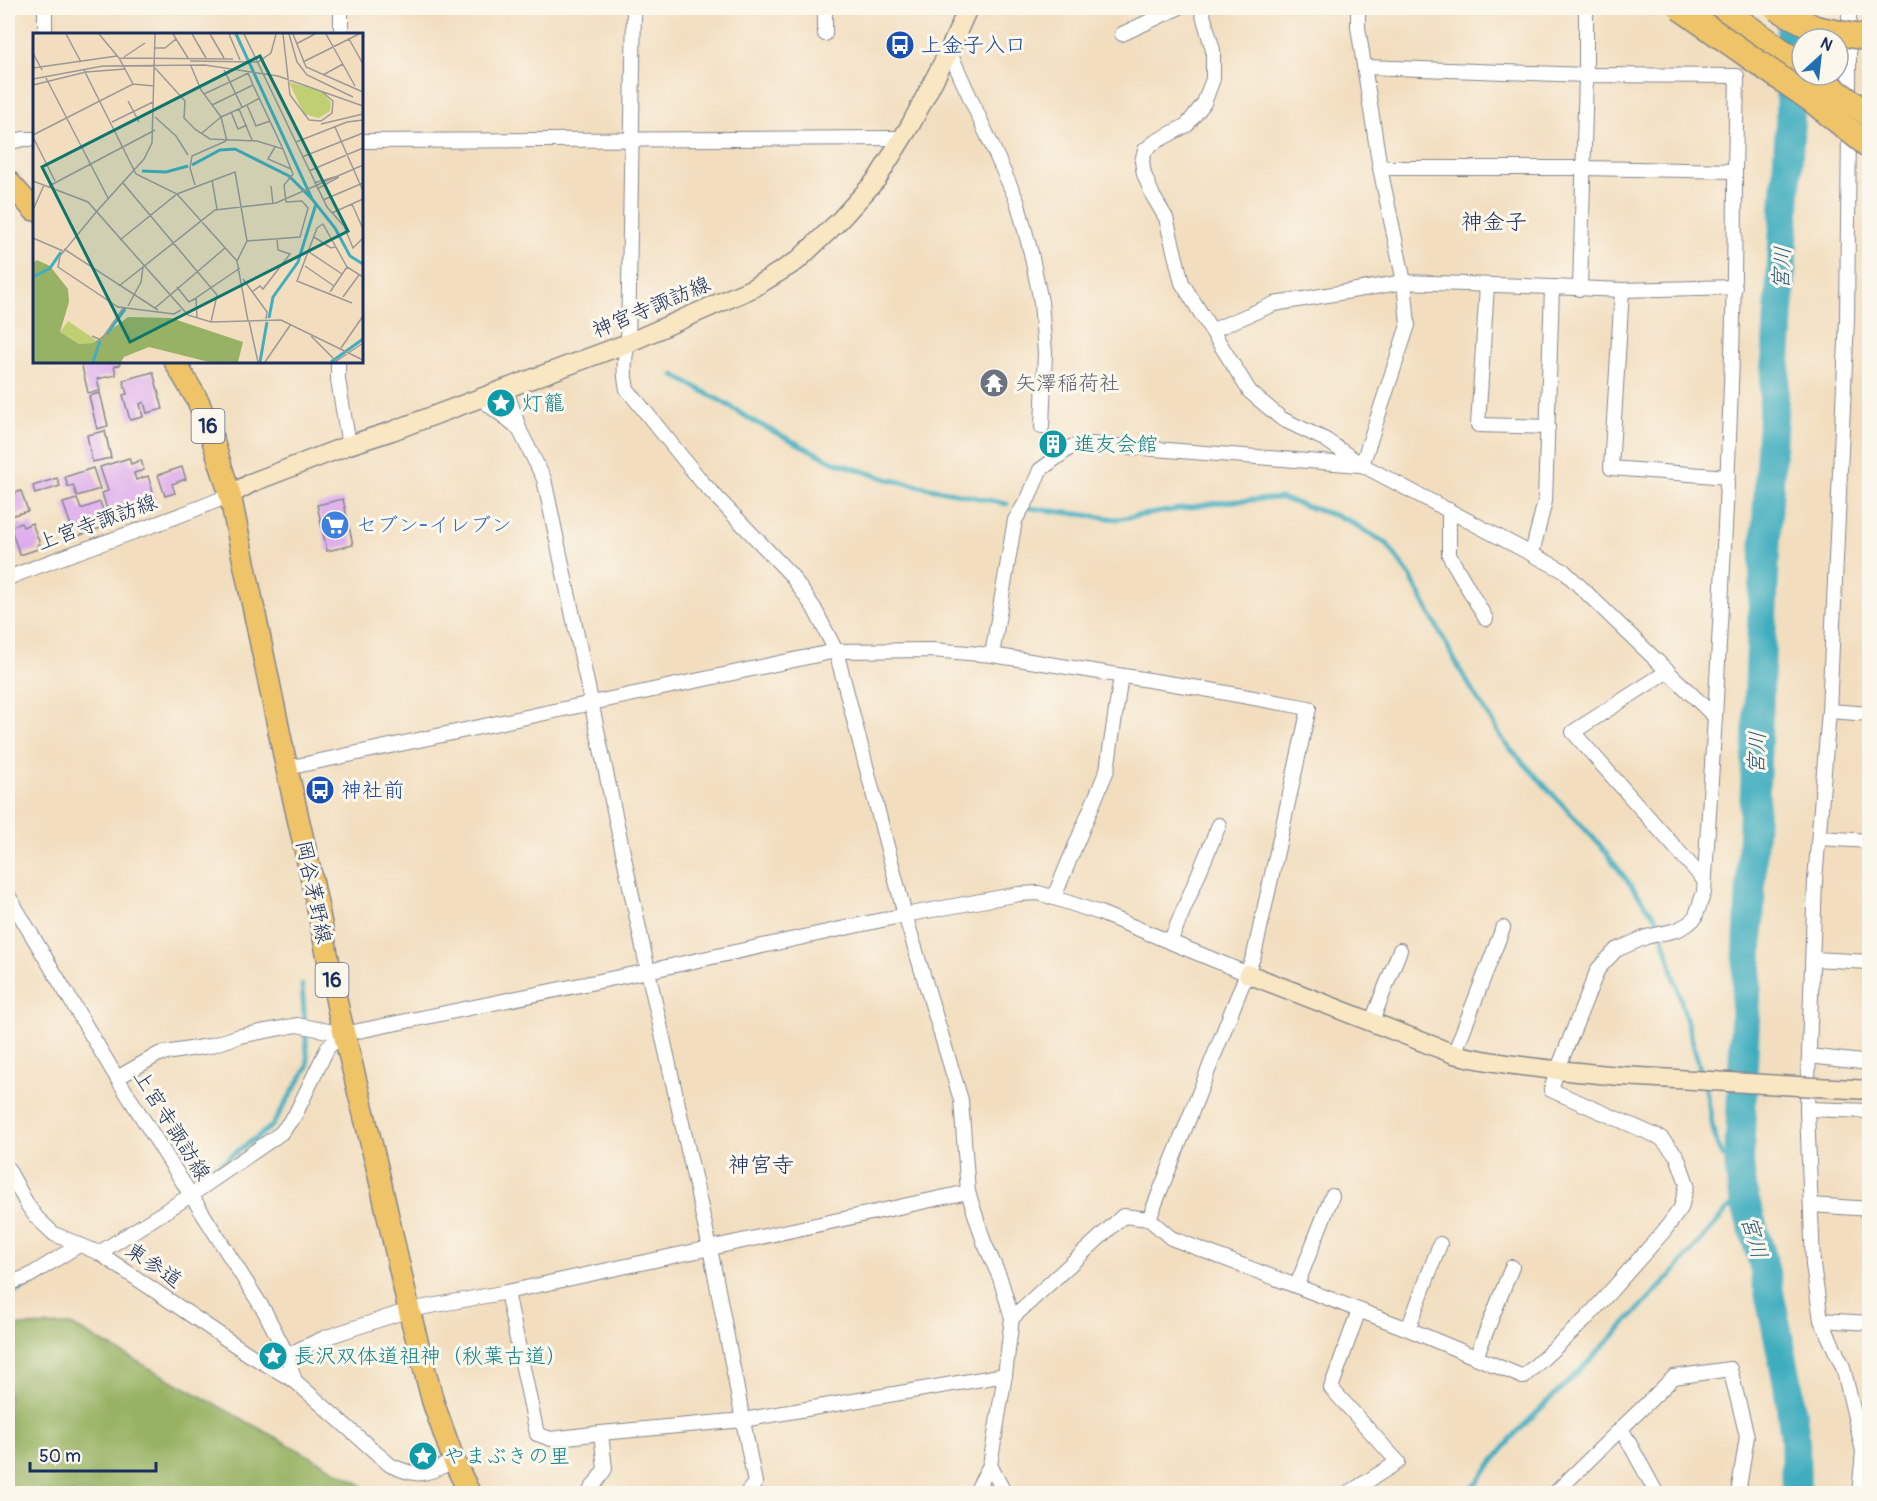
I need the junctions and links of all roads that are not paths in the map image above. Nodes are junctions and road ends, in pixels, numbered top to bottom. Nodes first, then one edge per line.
1 (45, 8) edge
2 (341, 8) edge
3 (634, 8) edge
4 (825, 8) edge
5 (968, 8) edge
6 (1178, 8) edge
7 (1201, 8) edge
8 (1358, 8) edge
9 (1586, 8) edge
10 (1680, 8) edge
11 (1721, 8) edge
12 (1776, 8) edge
13 (1849, 8) edge
14 (45, 33) edge
15 (340, 33) edge
16 (825, 34) dead end
17 (1122, 34) dead end
18 (1869, 39) edge
19 (949, 51) junction
20 (1790, 57) edge
21 (1365, 67) junction
22 (1586, 75) junction
23 (1831, 87) edge
24 (1869, 116) edge
25 (903, 138) junction
26 (33, 139) edge
27 (633, 140) junction
28 (363, 141) edge
29 (8, 143) edge
30 (1869, 147) edge
31 (1380, 168) junction
32 (1584, 168) junction
33 (1735, 171) junction
34 (8, 181) edge
35 (33, 209) edge
36 (1404, 282) junction
37 (1487, 285) junction
38 (1552, 287) junction
39 (1735, 287) junction
40 (1580, 289) junction
41 (1622, 290) junction
42 (1213, 330) junction
43 (628, 343) junction
44 (176, 363) edge
45 (338, 363) edge
46 (506, 388) junction
47 (481, 398) junction
48 (1042, 427) dead end
49 (1548, 427) junction
50 (520, 431) junction
51 (349, 445) junction
52 (1362, 465) junction
53 (1728, 477) junction
54 (230, 495) junction
55 (1449, 510) junction
56 (1532, 553) junction
57 (8, 578) edge
58 (1486, 619) dead end
59 (837, 651) junction
60 (992, 655) junction
61 (1668, 672) junction
62 (1121, 676) junction
63 (592, 702) junction
64 (1829, 711) junction
65 (1869, 714) edge
66 (1715, 717) junction
67 (287, 768) junction
68 (1220, 825) dead end
69 (1819, 838) junction
70 (1869, 841) edge
71 (1704, 880) junction
72 (8, 895) edge
73 (1054, 897) junction
74 (905, 915) junction
75 (1503, 928) dead end
76 (1170, 942) junction
77 (1400, 950) dead end
78 (1813, 959) junction
79 (1869, 962) edge
80 (648, 971) junction
81 (1248, 974) junction
82 (1372, 1021) junction
83 (344, 1034) junction
84 (1454, 1054) junction
85 (1809, 1056) junction
86 (1869, 1063) edge
87 (1557, 1071) junction
88 (117, 1078) junction
89 (1869, 1090) edge
90 (1807, 1109) junction
91 (1869, 1111) edge
92 (8, 1169) edge
93 (968, 1192) junction
94 (191, 1195) junction
95 (1332, 1196) dead end
96 (1811, 1205) junction
97 (1869, 1209) edge
98 (1149, 1219) junction
99 (1440, 1244) dead end
100 (79, 1245) junction
101 (710, 1248) junction
102 (99, 1253) junction
103 (1512, 1267) dead end
104 (8, 1284) edge
105 (1297, 1285) junction
106 (507, 1292) junction
107 (409, 1310) junction
108 (1359, 1310) junction
109 (1012, 1318) junction
110 (1821, 1320) junction
111 (1869, 1323) edge
112 (1408, 1329) junction
113 (287, 1355) junction
114 (1476, 1358) junction
115 (1005, 1375) junction
116 (295, 1381) junction
117 (743, 1420) junction
118 (1621, 1428) junction
119 (601, 1433) junction
120 (454, 1461) junction
121 (990, 1465) junction
122 (470, 1494) edge
123 (588, 1494) edge
124 (746, 1494) edge
125 (975, 1494) edge
126 (1005, 1494) edge
127 (1347, 1494) edge
128 (1554, 1494) edge
129 (1657, 1494) edge
130 (1738, 1494) edge
131 (1859, 1494) edge

1 - 14 street
2 - 15 street
3 - 27 street
4 - 16 street
5 - 19 main road, 神宮寺諏訪線
6 - 17 street
7 - 42 street
8 - 21 street
9 - 22 street
10 - 30 highway, bridge
11 - 20 highway
12 - 18 highway, bridge
13 - 64 street
19 - 25 main road, 神宮寺諏訪線
19 - 48 street
21 - 22 street
21 - 31 street
22 - 32 street
22 - 33 street
23 - 24 highway, bridge
25 - 27 street
25 - 43 main road, 神宮寺諏訪線
26 - 29 street
27 - 28 street
27 - 43 street
31 - 32 street
31 - 36 street
32 - 33 street
32 - 40 street
33 - 39 street
34 - 35 main road
36 - 37 street
36 - 42 street
36 - 52 street
37 - 38 street
37 - 49 street
38 - 40 street
38 - 49 street
39 - 41 street
39 - 53 street
40 - 41 street
41 - 53 street
42 - 52 street
43 - 46 main road, 神宮寺諏訪線
43 - 59 street
44 - 54 main road, 岡谷茅野線 / 16
45 - 51 street
46 - 47 main road, 神宮寺諏訪線
46 - 50 street
47 - 50 street
47 - 51 main road, 神宮寺諏訪線
49 - 56 street
50 - 63 street
51 - 54 main road, 神宮寺諏訪線
52 - 55 street
52 - 60 street
53 - 66 street
54 - 57 street, 上宮寺諏訪線
54 - 67 main road, 岡谷茅野線 / 16
55 - 56 street
55 - 58 street
56 - 61 street
59 - 60 street
59 - 63 street
59 - 74 street
60 - 62 street
61 - 66 street
61 - 71 street
62 - 73 street
62 - 81 street
63 - 67 street
63 - 80 street
64 - 65 street
64 - 69 street
66 - 71 street
67 - 83 main road, 岡谷茅野線 / 16
68 - 76 street
69 - 70 street
69 - 78 street
71 - 87 street
72 - 88 street, 上宮寺諏訪線
73 - 74 street
73 - 76 street
74 - 80 street
74 - 93 street
75 - 84 street
76 - 81 street
77 - 82 street
78 - 79 street
78 - 85 street
80 - 83 street
80 - 101 street
81 - 82 main road
81 - 98 street
82 - 84 main road
83 - 88 street
83 - 94 street
83 - 107 main road, 岡谷茅野線 / 16
84 - 87 main road
85 - 86 street
85 - 90 street
87 - 89 main road, bridge
87 - 114 street
88 - 94 street, 上宮寺諏訪線
90 - 91 street
90 - 96 street
92 - 100 street, 東参道
93 - 101 street
93 - 109 street
94 - 102 street
94 - 113 street, 上宮寺諏訪線
95 - 105 street
96 - 97 street
96 - 110 street
98 - 105 street
98 - 109 street
99 - 112 street
100 - 102 street, 東参道
100 - 104 street
101 - 106 street
101 - 117 street
102 - 116 street, 東参道
103 - 114 street
105 - 108 street
106 - 107 street
106 - 119 street
107 - 113 street
107 - 120 main road, 岡谷茅野線 / 16
108 - 112 street
108 - 127 street
109 - 115 street
110 - 111 street
110 - 131 street
112 - 114 street
113 - 116 street, 上宮寺諏訪線
115 - 117 street
115 - 121 street
116 - 120 street, 東参道
117 - 119 street
117 - 124 street
118 - 128 street
118 - 129 street
118 - 130 street
119 - 123 street
120 - 122 main road, 岡谷茅野線 / 16
121 - 125 street
121 - 126 street

